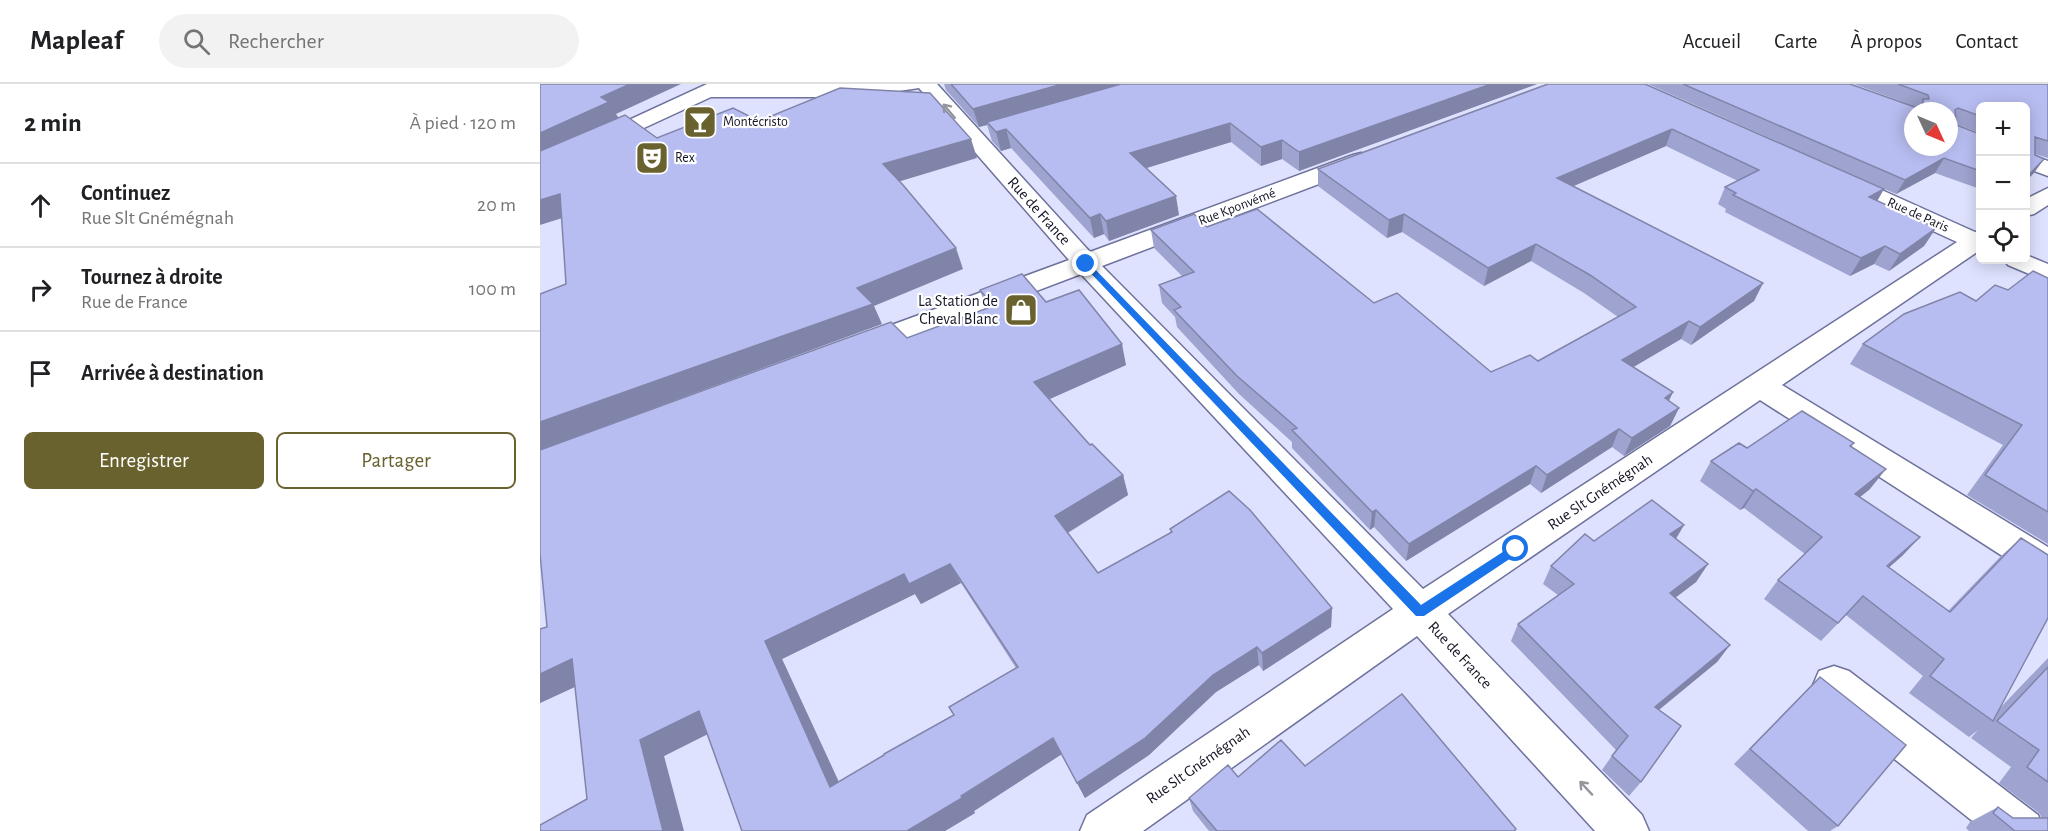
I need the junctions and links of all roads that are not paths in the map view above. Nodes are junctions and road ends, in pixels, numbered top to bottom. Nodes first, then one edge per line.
1 (914, 84) edge
2 (926, 84) edge
3 (716, 87) edge
4 (1385, 151) edge
5 (2030, 162) edge
6 (540, 169) edge
7 (2048, 169) edge
8 (1819, 171) edge
9 (2048, 195) edge
10 (2030, 206) edge
11 (1976, 240) edge
12 (1976, 243) edge
13 (1086, 264) junction
14 (2026, 264) edge
15 (2048, 274) edge
16 (830, 358) edge
17 (1758, 385) junction
18 (2048, 566) edge
19 (1420, 612) junction
20 (1834, 685) edge
21 (1103, 831) edge
22 (1626, 831) edge
23 (2022, 831) edge

1 - 3 street
13 -> 2 street, Rue de France
3 - 6 street
4 - 13 street, Rue Kponvémé
5 - 7 street
8 - 11 street, Rue de Paris
9 - 10 street
12 - 17 street, Rue Slt Gnémégnah
13 - 16 street, Rue Kponvémé
13 - 19 street, Rue de France
14 - 15 street
17 - 18 street
17 - 19 street, Rue Slt Gnémégnah
19 - 21 street, Rue Slt Gnémégnah
22 -> 19 street, Rue de France
20 - 23 street

